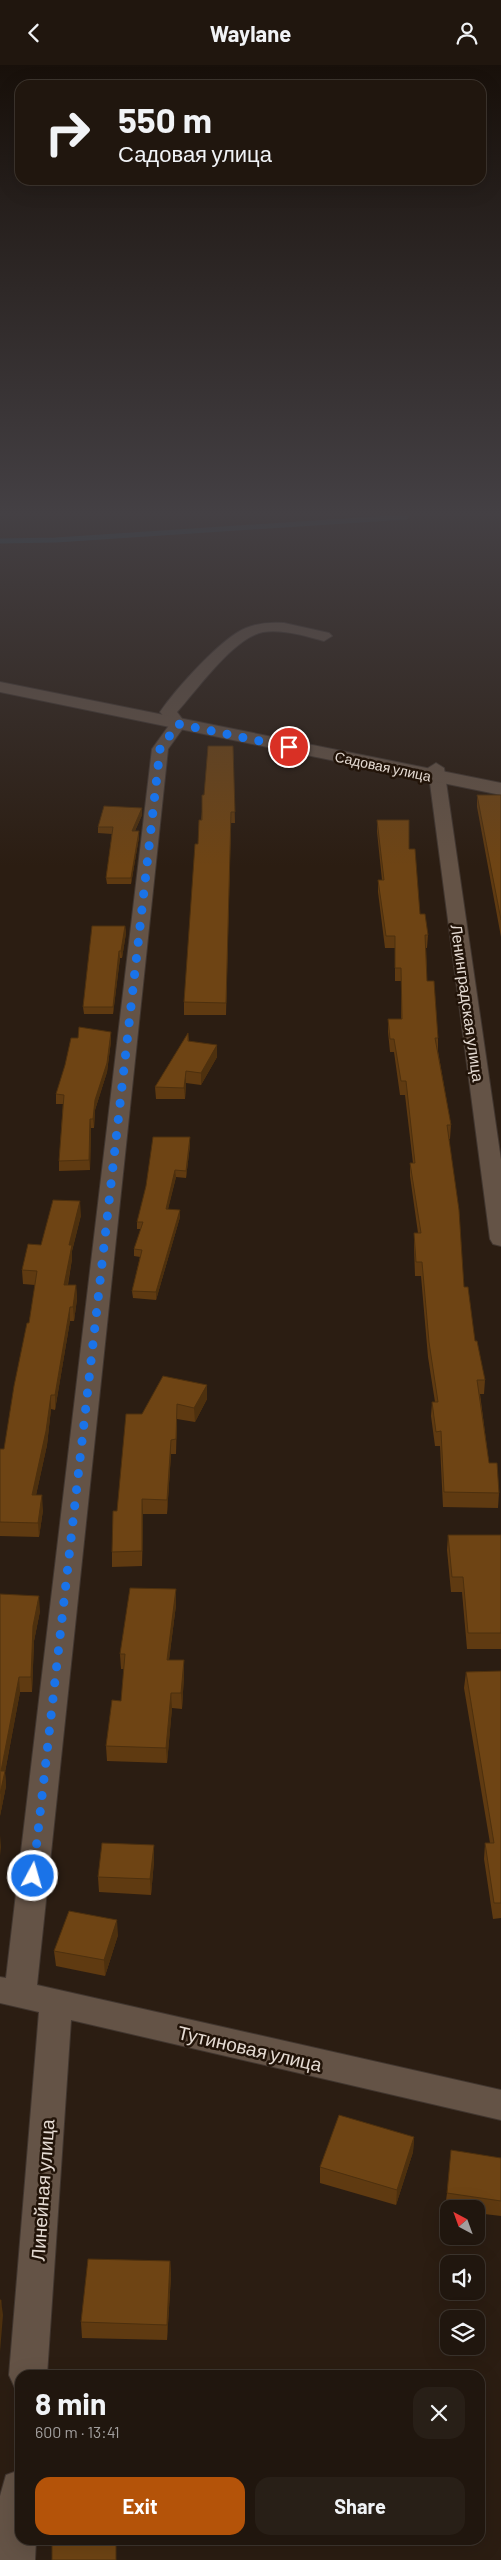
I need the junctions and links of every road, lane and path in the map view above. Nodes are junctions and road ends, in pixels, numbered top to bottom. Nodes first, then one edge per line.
1 (246, 633) edge
2 (310, 633) edge
3 (324, 636) dead end
4 (0, 678) edge
5 (0, 687) edge
6 (173, 718) junction
7 (436, 772) junction
8 (501, 779) edge
9 (501, 789) edge
10 (501, 1239) edge
11 (10, 1993) edge
12 (56, 2004) junction
13 (501, 2105) edge
14 (28, 2370) edge
15 (16, 2545) edge
16 (15, 2560) edge

1 - 6 street
2 - 3 street
4 - 6 street, Садовая улица
5 - 6 street, Садовая улица
6 - 7 street, Садовая улица
6 - 11 street
7 - 8 street, Садовая улица
7 - 9 street, Садовая улица
7 - 10 street, Ленинградская улица
11 - 12 street, Тутиновая улица
12 - 13 street, Тутиновая улица
12 - 14 street, Линейная улица
15 - 16 street

